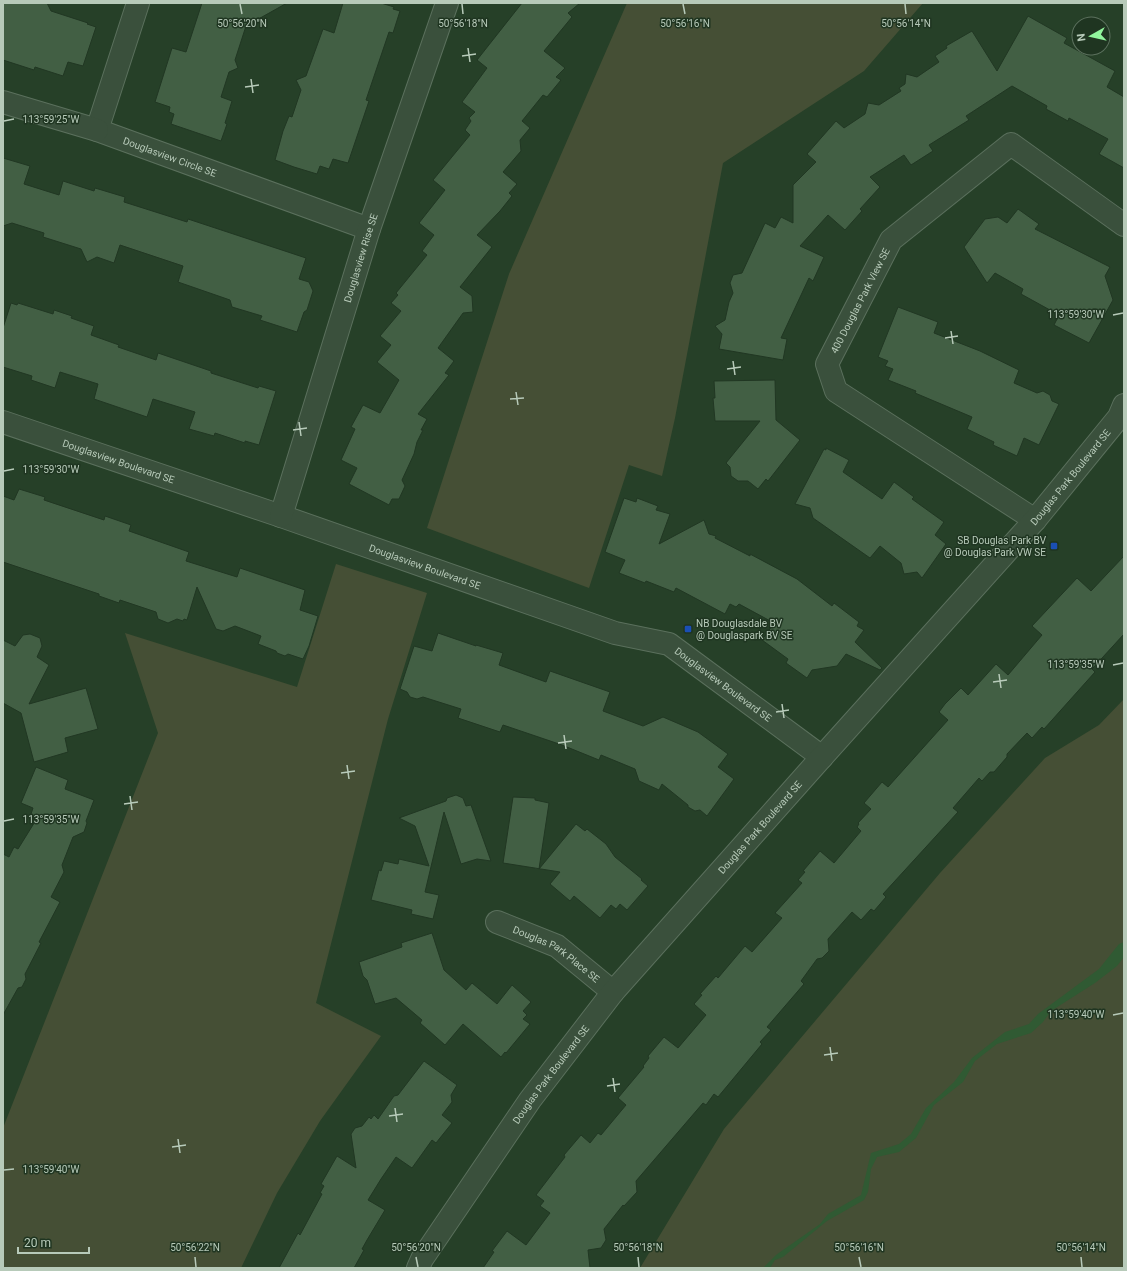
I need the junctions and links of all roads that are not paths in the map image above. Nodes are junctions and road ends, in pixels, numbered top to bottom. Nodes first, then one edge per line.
1 (138, 3) edge
2 (447, 3) edge
3 (3, 102) edge
4 (97, 130) junction
5 (1124, 225) edge
6 (369, 229) junction
7 (1124, 405) edge
8 (3, 422) edge
9 (281, 516) junction
10 (1035, 520) junction
11 (822, 757) junction
12 (497, 922) dead end
13 (613, 992) junction
14 (418, 1268) edge

1 - 4 street
2 - 6 street, Douglasview Rise SE
3 - 4 street, Douglasview Circle SE
4 - 6 street, Douglasview Circle SE
5 - 10 street, 400 Douglas Park View SE
6 - 9 street, Douglasview Rise SE
7 - 10 street, Douglas Park Boulevard SE
8 - 9 street, Douglasview Boulevard SE
9 - 11 street, Douglasview Boulevard SE
10 - 11 street, Douglas Park Boulevard SE
11 - 13 street, Douglas Park Boulevard SE
12 - 13 street, Douglas Park Place SE
13 - 14 street, Douglas Park Boulevard SE

